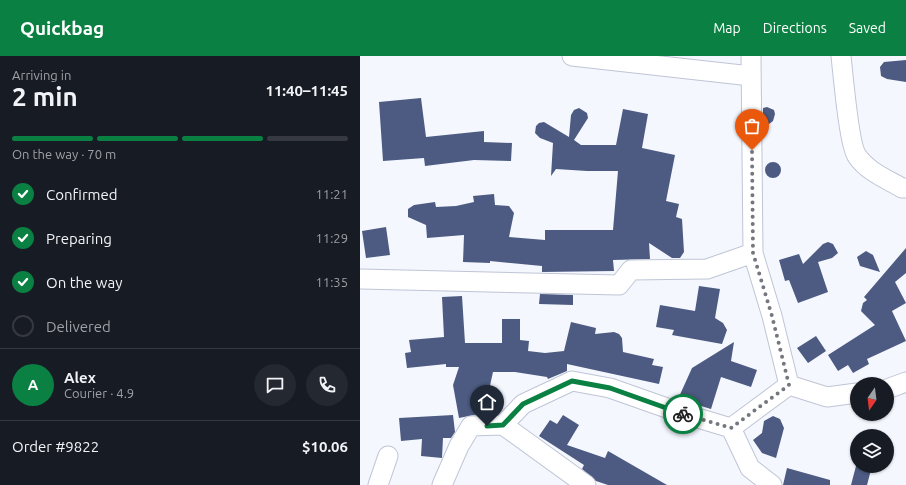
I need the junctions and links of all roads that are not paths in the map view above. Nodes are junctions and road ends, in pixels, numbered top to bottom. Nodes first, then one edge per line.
1 (572, 56) edge
2 (751, 56) edge
3 (841, 56) edge
4 (751, 76) junction
5 (906, 188) edge
6 (753, 253) junction
7 (360, 279) edge
8 (906, 382) edge
9 (789, 385) junction
10 (894, 386) edge
11 (850, 394) edge
12 (503, 425) junction
13 (731, 428) junction
14 (388, 456) dead end
15 (378, 485) edge
16 (442, 485) edge
17 (586, 485) edge
18 (772, 485) edge

1 - 4 street
2 - 4 street
3 - 5 street
4 - 6 street
6 - 7 street
6 - 9 street
8 - 10 street
9 - 11 street
9 - 13 street
12 - 13 street
12 - 16 street
12 - 17 street
13 - 18 street
14 - 15 street

